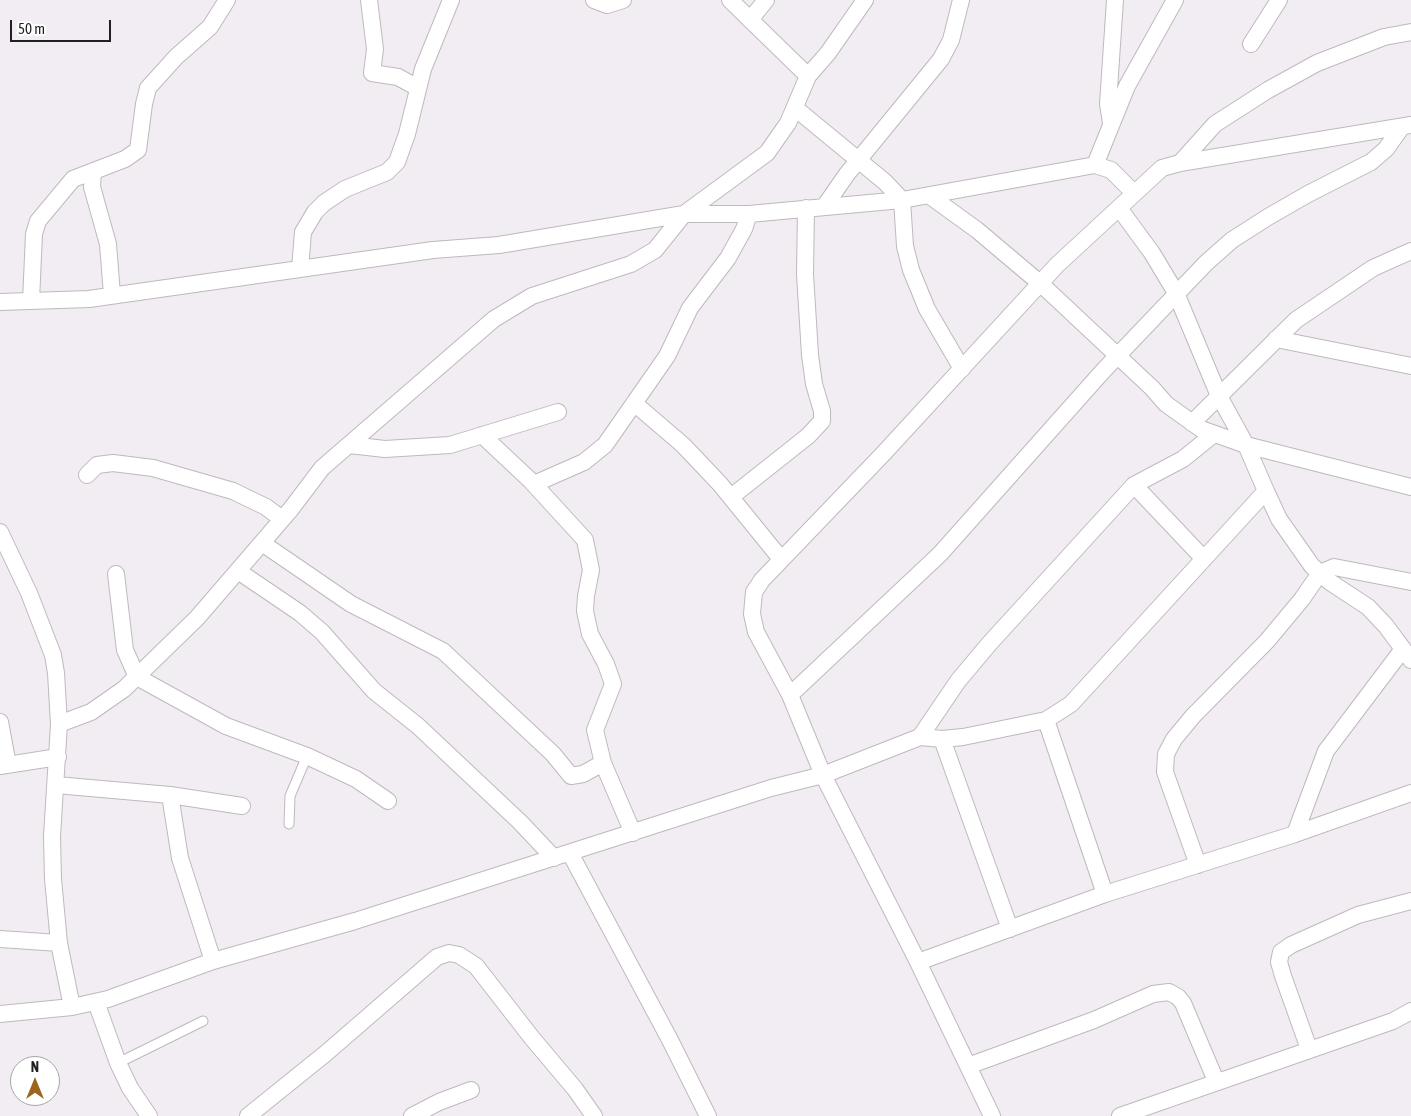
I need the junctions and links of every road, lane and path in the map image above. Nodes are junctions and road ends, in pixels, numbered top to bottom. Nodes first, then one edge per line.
1 (228, 0) edge
2 (369, 0) edge
3 (451, 0) edge
4 (594, 0) edge
5 (622, 0) edge
6 (730, 0) edge
7 (766, 0) edge
8 (865, 0) edge
9 (961, 0) edge
10 (1115, 0) edge
11 (1175, 0) edge
12 (1278, 0) edge
13 (750, 20) junction
14 (1411, 32) edge
15 (1251, 44) dead end
16 (808, 76) junction
17 (418, 88) junction
18 (795, 108) junction
19 (1111, 125) junction
20 (1406, 127) edge
21 (859, 160) junction
22 (1180, 163) junction
23 (1095, 165) junction
24 (93, 172) junction
25 (1134, 193) junction
26 (930, 196) junction
27 (902, 200) junction
28 (824, 207) junction
29 (806, 208) junction
30 (1119, 208) junction
31 (684, 214) junction
32 (749, 214) junction
33 (1411, 251) edge
34 (300, 269) junction
35 (1041, 284) junction
36 (1176, 293) junction
37 (112, 294) junction
38 (31, 301) junction
39 (0, 302) edge
40 (1276, 340) junction
41 (1117, 356) junction
42 (1411, 366) edge
43 (962, 368) junction
44 (1219, 396) junction
45 (634, 403) junction
46 (558, 412) dead end
47 (1192, 423) junction
48 (1214, 434) junction
49 (482, 435) junction
50 (349, 444) junction
51 (1246, 444) junction
52 (87, 475) dead end
53 (534, 484) junction
54 (1134, 484) junction
55 (1411, 487) edge
56 (1266, 491) junction
57 (730, 497) junction
58 (282, 519) junction
59 (0, 532) edge
60 (262, 543) junction
61 (1204, 558) junction
62 (781, 559) junction
63 (238, 571) junction
64 (1320, 573) junction
65 (116, 574) dead end
66 (1411, 582) edge
67 (1407, 655) edge
68 (137, 677) junction
69 (790, 695) junction
70 (1046, 720) junction
71 (0, 722) edge
72 (59, 724) junction
73 (920, 737) junction
74 (942, 739) junction
75 (308, 756) junction
76 (58, 757) junction
77 (603, 763) junction
78 (4, 765) edge
79 (823, 775) junction
80 (56, 785) junction
81 (1411, 793) edge
82 (170, 796) junction
83 (388, 801) dead end
84 (242, 806) dead end
85 (289, 824) dead end
86 (632, 833) junction
87 (1295, 834) junction
88 (570, 853) junction
89 (554, 858) junction
90 (1198, 865) junction
91 (1105, 894) junction
92 (1411, 901) edge
93 (1010, 929) junction
94 (0, 939) edge
95 (59, 943) junction
96 (213, 961) junction
97 (918, 962) junction
98 (96, 1002) junction
99 (72, 1007) junction
100 (1411, 1011) edge
101 (0, 1014) edge
102 (203, 1021) dead end
103 (1309, 1049) junction
104 (118, 1064) junction
105 (968, 1066) junction
106 (1216, 1081) junction
107 (471, 1090) dead end
108 (149, 1116) edge
109 (248, 1116) edge
110 (412, 1116) edge
111 (594, 1116) edge
112 (708, 1116) edge
113 (992, 1116) edge
114 (1120, 1116) edge

1 - 24 street
2 - 17 street
3 - 17 street
4 - 5 street
6 - 13 street
7 - 13 street
8 - 16 street
9 - 21 street
10 - 19 street
11 - 19 street
12 - 15 street
13 - 16 street
14 - 22 street
16 - 18 street
17 - 34 street
18 - 21 street
18 - 31 street
19 - 23 street
20 - 22 street
20 - 36 street
21 - 27 street
21 - 28 street
22 - 25 street
23 - 25 street
23 - 26 street
24 - 37 street
24 - 38 street
25 - 30 street
26 - 27 street
26 - 35 street
27 - 28 street
27 - 43 street
28 - 29 street
29 - 32 street
29 - 57 street
30 - 35 street
30 - 36 street
31 - 32 street
31 - 34 street
31 - 50 street
32 - 45 street
33 - 40 street
34 - 37 street
35 - 41 street
35 - 43 street
36 - 41 street
36 - 44 street
37 - 38 street
38 - 39 street
40 - 42 street
40 - 44 street
41 - 47 street
41 - 69 street
43 - 62 street
44 - 47 street
44 - 51 street
45 - 53 street
45 - 57 street
46 - 49 street
47 - 48 street
48 - 51 street
48 - 54 street
49 - 50 street
49 - 53 street
50 - 58 street
51 - 55 street
51 - 56 street
52 - 58 street
53 - 77 street
54 - 61 street
54 - 73 street
56 - 61 street
56 - 64 street
57 - 62 street
58 - 60 street
59 - 72 street
60 - 63 street
60 - 77 street
61 - 70 street
62 - 69 street
63 - 68 street
63 - 89 street
64 - 66 street
64 - 67 street
64 - 90 street
65 - 68 street
67 - 87 street
68 - 72 street
68 - 75 street
69 - 79 street
70 - 74 street
70 - 91 street
71 - 78 street
72 - 76 street
73 - 74 street
73 - 79 street
74 - 93 street
75 - 83 street
75 - 85 lane
76 - 78 street
76 - 80 street
77 - 86 street
79 - 86 street
79 - 97 street
80 - 82 street
80 - 95 street
81 - 87 street
82 - 84 street
82 - 96 street
86 - 88 street
87 - 90 street
88 - 89 street
88 - 112 street
89 - 96 street
90 - 91 street
91 - 93 street
92 - 103 street
93 - 97 street
94 - 95 street
95 - 99 street
96 - 98 street
97 - 105 street
98 - 99 street
98 - 104 street
99 - 101 street
100 - 103 street
102 - 104 lane
103 - 106 street
104 - 108 street
105 - 106 street
105 - 113 street
106 - 114 street
107 - 110 street
109 - 111 street

